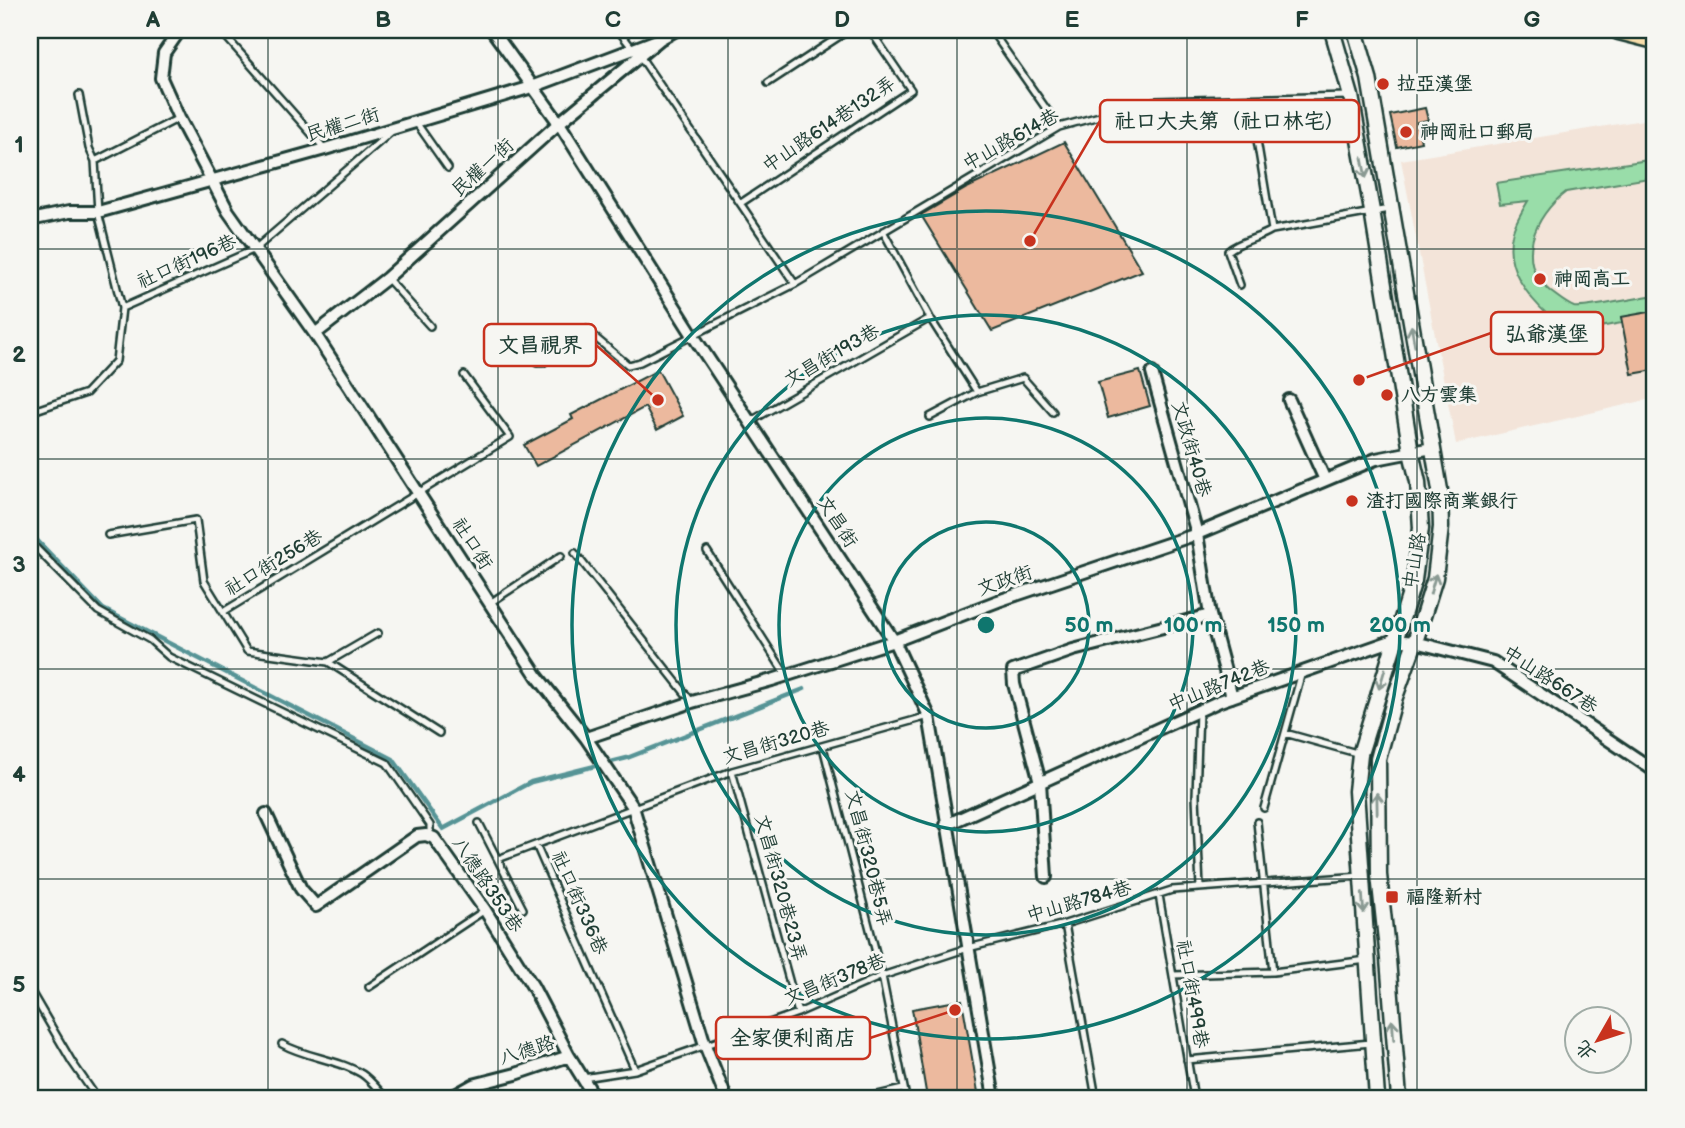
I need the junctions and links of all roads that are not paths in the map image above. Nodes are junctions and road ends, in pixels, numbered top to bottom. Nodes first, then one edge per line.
1 (180, 30) edge
2 (220, 30) edge
3 (492, 30) edge
4 (618, 30) edge
5 (676, 30) edge
6 (849, 30) edge
7 (870, 30) edge
8 (991, 30) edge
9 (1332, 30) edge
10 (1355, 30) edge
11 (1619, 30) edge
12 (1655, 39) edge
13 (637, 52) junction
14 (768, 83) dead end
15 (532, 87) junction
16 (79, 95) dead end
17 (1351, 96) junction
18 (1250, 98) junction
19 (179, 118) junction
20 (415, 121) junction
21 (559, 124) junction
22 (399, 126) junction
23 (1059, 127) junction
24 (325, 149) junction
25 (95, 161) junction
26 (448, 168) dead end
27 (211, 181) junction
28 (741, 203) junction
29 (1392, 208) junction
30 (98, 212) junction
31 (1373, 212) junction
32 (30, 219) edge
33 (1272, 230) junction
34 (883, 231) junction
35 (255, 249) junction
36 (387, 278) junction
37 (795, 284) junction
38 (1240, 285) dead end
39 (122, 308) junction
40 (930, 318) junction
41 (430, 326) dead end
42 (315, 334) junction
43 (694, 337) junction
44 (504, 339) dead end
45 (1152, 373) dead end
46 (464, 375) dead end
47 (976, 392) junction
48 (1289, 400) dead end
49 (30, 412) edge
50 (1053, 412) dead end
51 (930, 417) dead end
52 (750, 422) junction
53 (1432, 448) junction
54 (1411, 452) junction
55 (1325, 480) junction
56 (418, 494) junction
57 (1197, 534) junction
58 (108, 535) dead end
59 (30, 542) edge
60 (707, 551) dead end
61 (575, 553) dead end
62 (561, 556) dead end
63 (490, 603) junction
64 (223, 612) junction
65 (1210, 615) junction
66 (378, 633) dead end
67 (1394, 640) junction
68 (894, 641) junction
69 (1415, 642) junction
70 (328, 662) junction
71 (1302, 672) junction
72 (786, 676) junction
73 (1232, 697) junction
74 (692, 702) junction
75 (1199, 711) junction
76 (929, 716) junction
77 (439, 733) dead end
78 (1285, 733) junction
79 (586, 738) junction
80 (823, 747) junction
81 (1360, 754) junction
82 (732, 771) junction
83 (1655, 771) edge
84 (1040, 782) junction
85 (632, 807) junction
86 (1264, 808) dead end
87 (266, 814) dead end
88 (1257, 822) dead end
89 (480, 823) dead end
90 (946, 825) junction
91 (430, 836) junction
92 (536, 845) junction
93 (498, 859) junction
94 (1362, 876) junction
95 (1046, 877) dead end
96 (1262, 884) junction
97 (1199, 888) junction
98 (1159, 895) junction
99 (523, 909) dead end
100 (485, 910) junction
101 (1065, 924) junction
102 (968, 948) junction
103 (1367, 960) junction
104 (1273, 972) junction
105 (1173, 975) junction
106 (882, 976) junction
107 (369, 987) dead end
108 (30, 990) edge
109 (798, 1013) junction
110 (1374, 1043) junction
111 (282, 1044) dead end
112 (705, 1045) junction
113 (569, 1056) junction
114 (1187, 1060) junction
115 (635, 1070) junction
116 (583, 1078) junction
117 (903, 1089) junction
118 (97, 1098) edge
119 (386, 1098) edge
120 (450, 1098) edge
121 (595, 1098) edge
122 (726, 1098) edge
123 (864, 1098) edge
124 (906, 1098) edge
125 (994, 1098) edge
126 (1096, 1098) edge
127 (1194, 1098) edge
128 (1377, 1098) edge
129 (1399, 1098) edge

1 - 19 street, 社口街
2 - 24 lane
3 - 15 street, 文昌街
4 - 13 lane
5 - 13 street, 民權一街
6 - 14 lane
7 - 28 lane, 中山路614巷132弄
8 - 23 lane
9 - 17 street, 中山路
10 - 29 street, 中山路
11 - 12 main road
13 - 15 street, 民權二街
13 - 21 street, 民權一街
13 - 28 lane
15 - 20 street, 民權二街
15 - 21 street, 文昌街
16 - 25 lane
17 - 18 lane, 中山路614巷
17 -> 31 street, 中山路
18 - 23 lane, 中山路614巷
18 - 33 lane
19 - 25 lane
19 - 27 street, 社口街
20 - 22 street, 民權二街
20 - 26 lane
21 - 36 street, 民權一街
21 - 43 street, 文昌街
22 - 24 street, 民權二街
22 - 35 lane, 社口街196巷
23 - 34 lane, 中山路614巷
24 - 27 street, 民權二街
25 - 30 lane
27 - 30 street, 民權二街
27 - 35 street, 社口街
28 - 37 lane
29 - 31 lane
53 -> 29 street, 中山路
30 - 32 street, 民權二街
30 - 39 lane
31 - 33 lane
31 - 54 street, 中山路
33 - 38 lane
34 - 37 lane, 中山路614巷
34 - 40 lane
35 - 39 lane, 社口街196巷
35 - 42 street, 社口街
36 - 41 lane
36 - 42 street, 民權一街
37 - 43 lane, 中山路614巷
39 - 49 lane, 社口街196巷
40 - 47 lane
40 - 52 lane, 文昌街193巷
42 - 56 street, 社口街
43 - 44 lane, 中山路614巷
43 - 52 street, 文昌街
45 - 57 street, 文政街40巷
46 - 56 lane, 社口街256巷
47 - 50 lane
47 - 51 lane
48 - 55 street
52 - 68 street, 文昌街
53 - 54 street, 文政街
69 -> 53 street, 中山路
54 - 55 street, 文政街
54 - 67 street, 中山路
55 - 57 street, 文政街
56 - 63 street, 社口街
56 - 64 lane, 社口街256巷
57 - 65 street, 文政街40巷
57 - 68 street, 文政街
58 - 64 lane
59 - 91 lane
60 - 72 lane
61 - 74 lane
62 - 63 lane
63 - 79 street, 社口街
64 - 70 lane, 社口街256巷
65 - 73 street, 文政街40巷
65 - 84 street
66 - 70 lane
67 - 69 street, 中山路742巷
67 - 71 street, 中山路742巷
67 -> 81 street, 中山路
68 - 72 street, 文政街
68 - 76 street, 文昌街
69 - 83 street, 中山路667巷
129 -> 69 street, 中山路
70 - 77 lane, 社口街256巷
71 - 73 street, 中山路742巷
71 - 78 lane
72 - 74 street, 文政街
73 - 75 street, 中山路742巷
74 - 79 street, 文政街
75 - 84 street, 中山路742巷
75 - 97 lane
76 - 80 lane, 文昌街320巷
76 - 90 street, 文昌街
78 - 81 lane
78 - 86 lane
79 - 85 street, 社口街
80 - 82 lane, 文昌街320巷
80 - 106 lane, 文昌街320巷5弄
81 - 94 street, 中山路
82 - 85 lane, 文昌街320巷
82 - 109 lane, 文昌街320巷23弄
84 - 90 street, 中山路742巷
84 - 95 street
85 - 92 lane, 社口街336巷
85 - 112 street, 社口街
87 - 91 street, 八德路353巷
88 - 96 lane
89 - 93 lane
90 - 102 street, 文昌街
91 - 100 street, 八德路353巷
92 - 93 lane
92 - 115 lane, 社口街336巷
93 - 99 lane
94 - 96 lane, 中山路784巷
94 -> 103 street, 中山路
96 - 97 lane, 中山路784巷
96 - 104 lane
97 - 98 lane, 中山路784巷
98 - 101 lane, 中山路784巷
98 - 105 lane, 社口街499巷
100 - 107 lane
100 - 113 street, 八德路353巷
101 - 102 lane, 中山路784巷
101 - 126 lane
102 - 106 lane, 文昌街378巷
102 - 125 street, 文昌街
103 - 104 lane
103 - 110 street, 中山路
104 - 105 lane
105 - 114 lane, 社口街499巷
106 - 109 lane, 文昌街378巷
106 - 117 lane, 文昌街320巷5弄
108 - 118 lane
109 - 112 lane, 文昌街378巷
110 - 114 lane
110 - 128 street, 中山路
111 - 119 lane
112 - 115 lane, 文昌街378巷
112 - 122 street, 社口街
113 - 116 street, 八德路
113 - 120 street, 八德路
114 - 127 lane, 社口街499巷
115 - 116 lane, 文昌街378巷
116 - 121 street, 八德路
117 - 123 lane
117 - 124 lane, 文昌街320巷5弄

